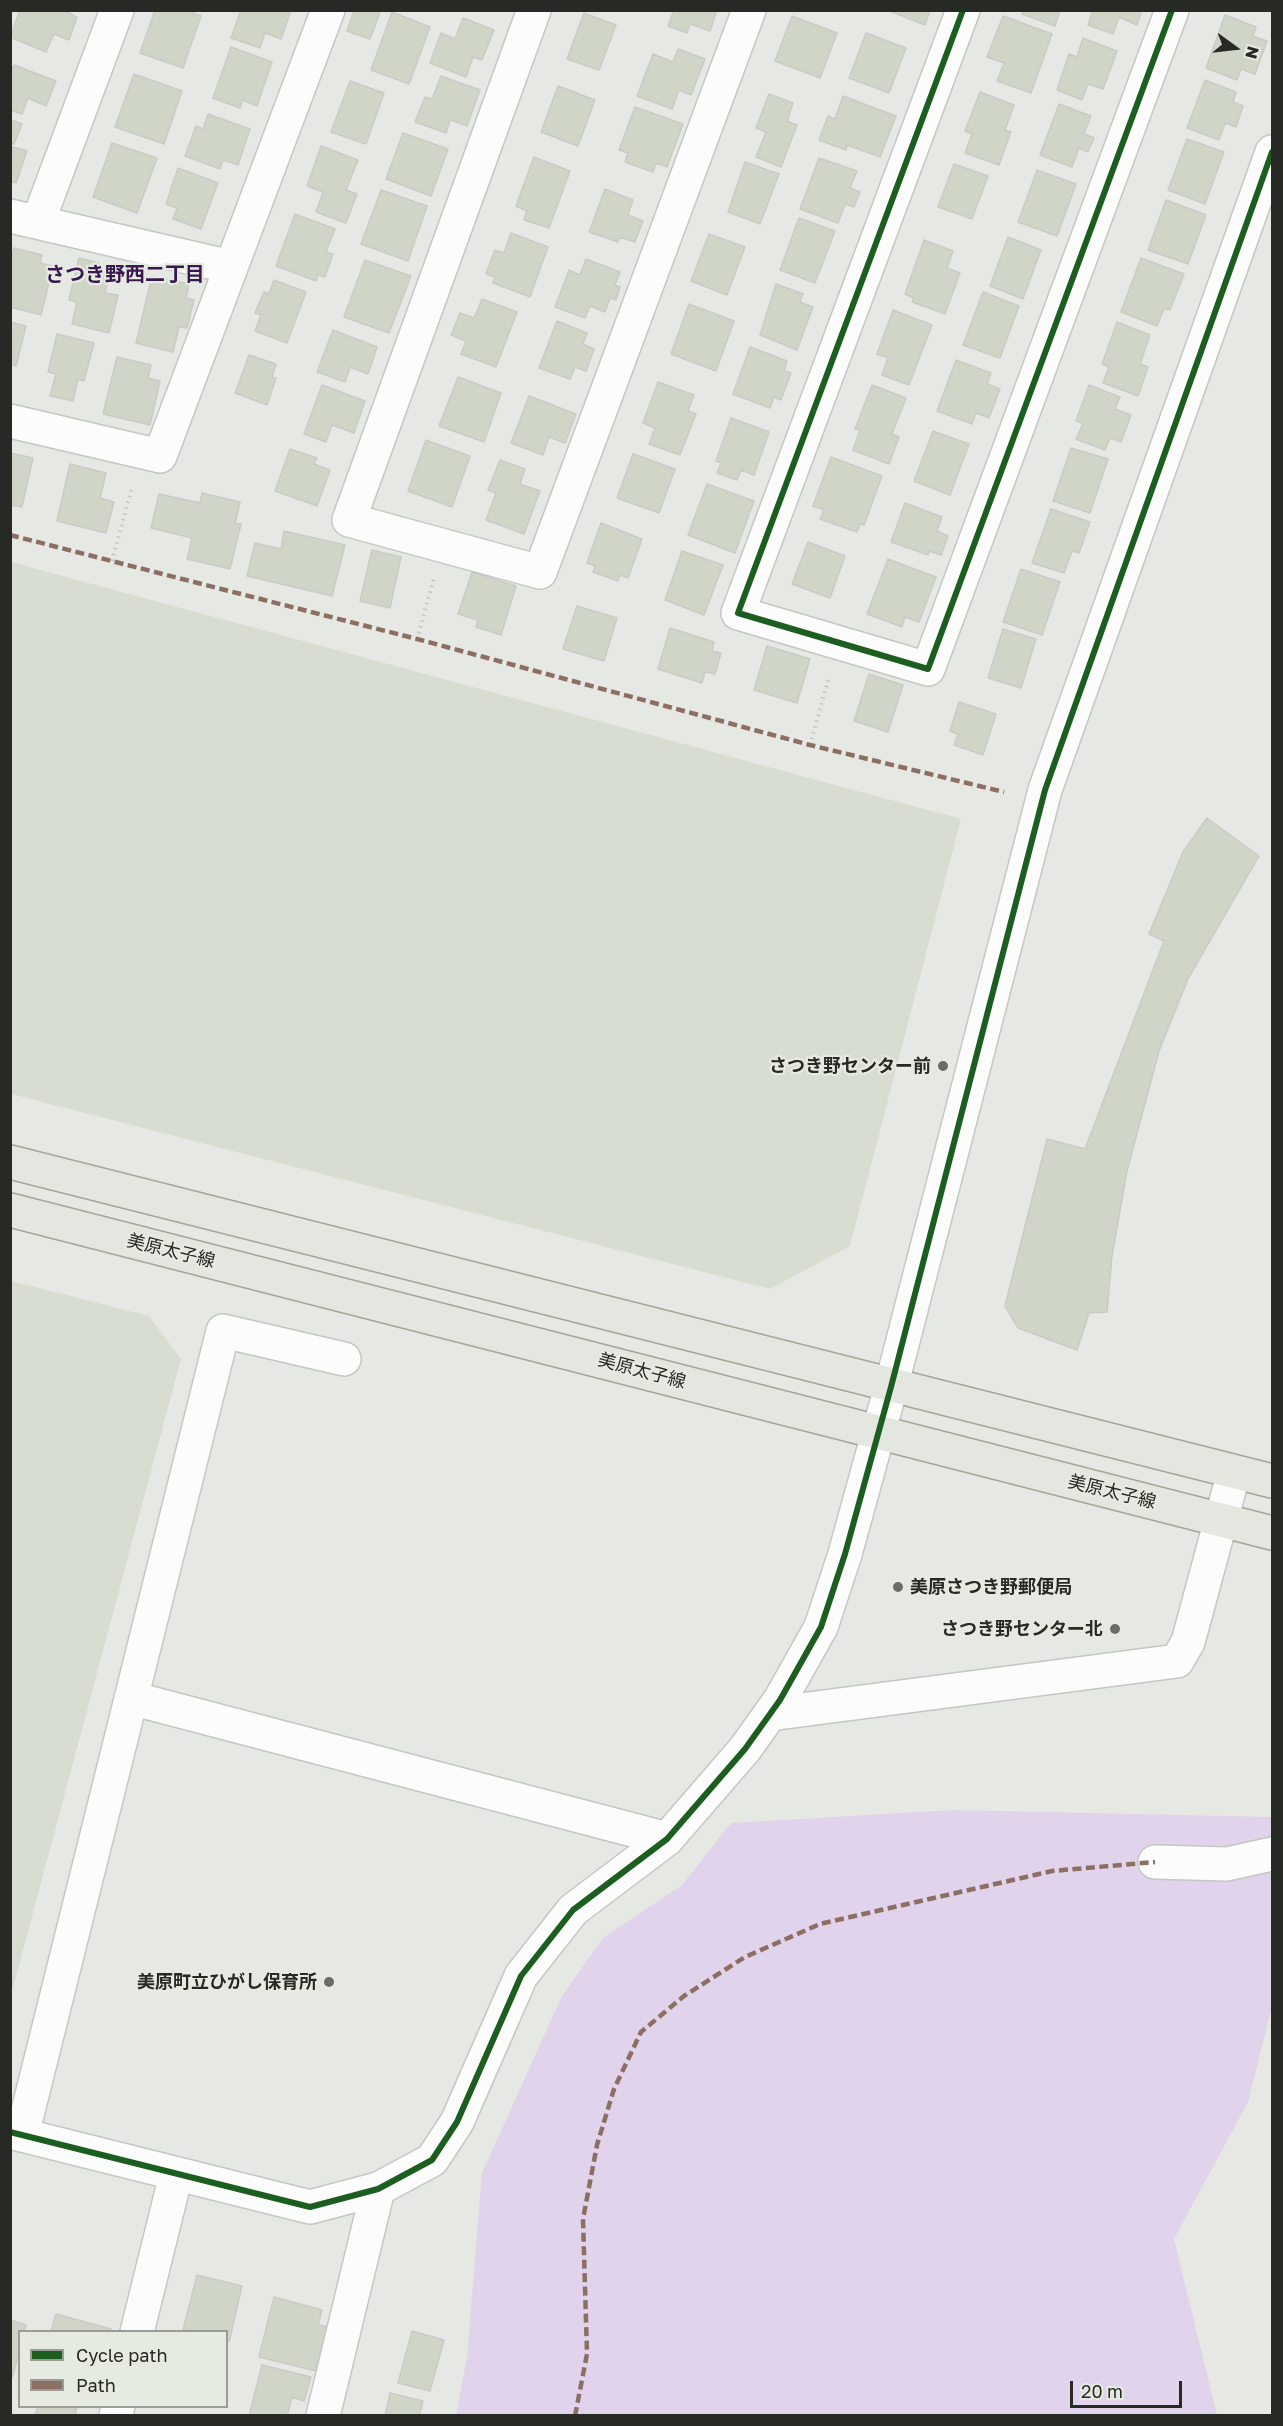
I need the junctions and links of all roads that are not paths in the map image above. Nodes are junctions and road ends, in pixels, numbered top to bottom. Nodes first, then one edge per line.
1 (117, 10) edge
2 (327, 10) edge
3 (534, 10) edge
4 (749, 10) edge
5 (963, 10) edge
6 (1173, 10) edge
7 (1272, 152) edge
8 (24, 219) edge
9 (231, 267) junction
10 (10, 421) edge
11 (10, 1162) edge
12 (10, 1210) edge
13 (344, 1359) dead end
14 (891, 1387) junction
15 (878, 1433) junction
16 (1234, 1472) junction
17 (1272, 1481) edge
18 (1222, 1520) junction
19 (1272, 1533) edge
20 (131, 1698) junction
21 (770, 1714) junction
22 (667, 1839) junction
23 (1272, 1854) edge
24 (1155, 1862) dead end
25 (16, 2134) edge
26 (176, 2175) junction
27 (378, 2189) junction
28 (137, 2330) edge
29 (323, 2415) edge

1 - 8 street
2 - 9 street
3 - 4 street
5 - 6 street
7 - 14 street
8 - 9 street
9 - 10 street
11 - 14 main road
12 - 15 main road, 美原太子線
13 - 20 street
14 - 15 street
14 - 16 main road
15 - 18 main road, 美原太子線
15 - 21 street
16 - 17 main road
16 - 18 street
18 - 19 main road, 美原太子線
18 - 21 street
20 - 22 street
20 - 25 street
21 - 22 street
22 - 27 street
23 - 24 street
25 - 26 street
26 - 27 street
26 - 28 street
27 - 29 street

